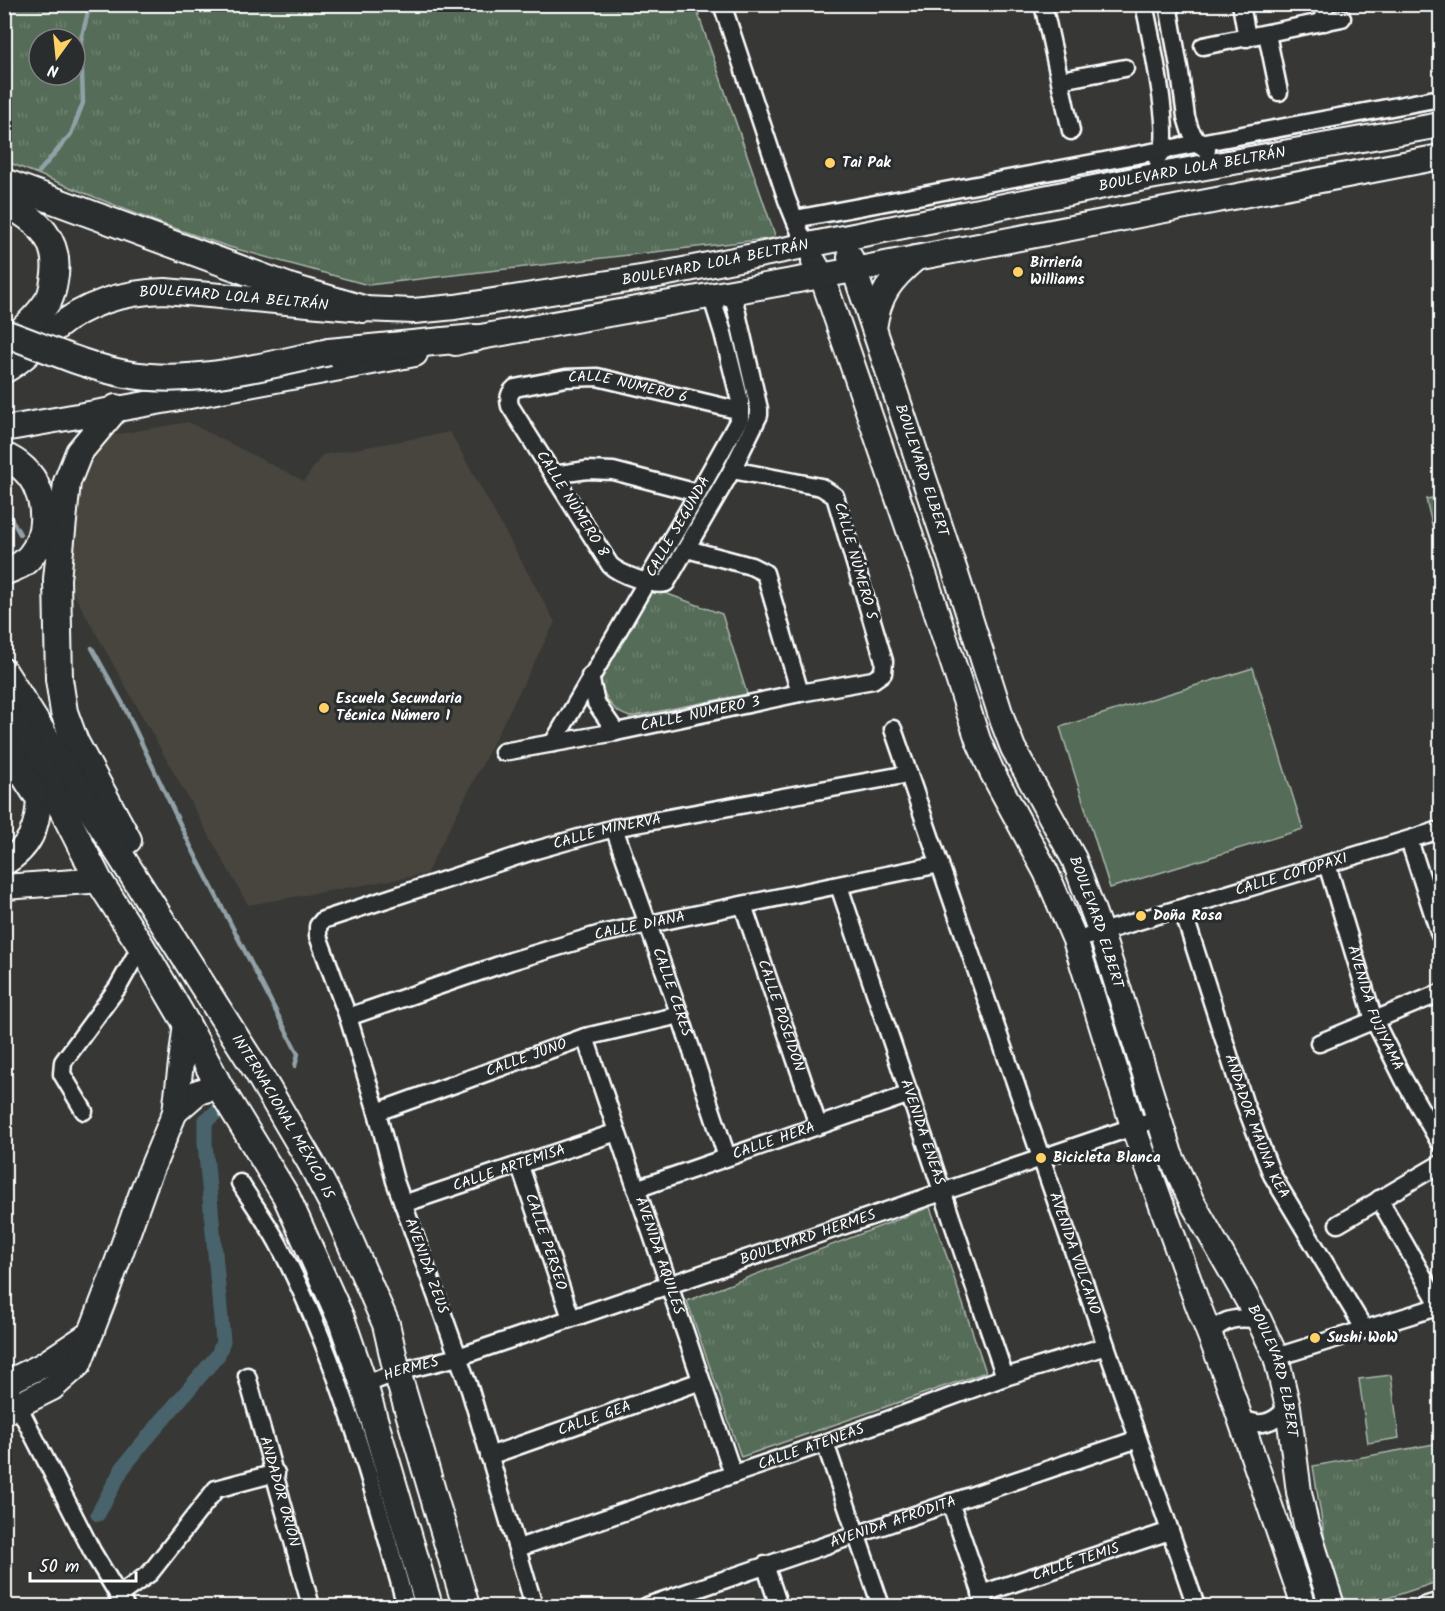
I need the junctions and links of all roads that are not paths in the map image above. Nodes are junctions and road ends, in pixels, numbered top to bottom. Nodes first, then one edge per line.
1 (722, 4) edge
2 (1043, 4) edge
3 (1144, 4) edge
4 (1168, 4) edge
5 (1240, 4) edge
6 (1324, 4) edge
7 (1342, 18) dead end
8 (1325, 22) junction
9 (1267, 34) junction
10 (1247, 38) junction
11 (1203, 46) dead end
12 (1125, 68) dead end
13 (1060, 80) junction
14 (1181, 83) junction
15 (1160, 92) junction
16 (1279, 92) dead end
17 (1440, 98) edge
18 (1440, 125) edge
19 (1071, 130) dead end
20 (1199, 144) junction
21 (1162, 150) junction
22 (1440, 157) edge
23 (1224, 163) junction
24 (1144, 178) junction
25 (4, 182) edge
26 (4, 203) edge
27 (795, 219) junction
28 (844, 239) junction
29 (806, 247) junction
30 (918, 256) junction
31 (854, 270) junction
32 (822, 276) junction
33 (722, 293) junction
34 (363, 309) junction
35 (873, 331) junction
36 (4, 333) edge
37 (475, 338) junction
38 (4, 346) edge
39 (4, 371) edge
40 (515, 388) joint
41 (116, 408) junction
42 (741, 411) junction
43 (4, 429) edge
44 (4, 456) edge
45 (732, 470) junction
46 (553, 475) junction
47 (698, 493) junction
48 (687, 549) junction
49 (954, 568) junction
50 (4, 572) edge
51 (925, 578) junction
52 (670, 580) joint
53 (646, 581) junction
54 (884, 661) joint
55 (4, 672) edge
56 (590, 676) junction
57 (800, 693) junction
58 (4, 709) edge
59 (893, 729) dead end
60 (616, 732) junction
61 (553, 743) junction
62 (4, 744) edge
63 (504, 752) dead end
64 (50, 765) junction
65 (909, 774) junction
66 (39, 798) junction
67 (614, 828) junction
68 (1440, 830) edge
69 (1409, 840) junction
70 (4, 863) edge
71 (940, 864) junction
72 (1327, 864) junction
73 (89, 881) junction
74 (839, 886) junction
75 (4, 887) edge
76 (141, 888) junction
77 (113, 902) junction
78 (743, 905) junction
79 (1182, 908) junction
80 (648, 924) junction
81 (318, 926) joint
82 (1101, 933) junction
83 (1440, 935) edge
84 (1075, 940) junction
85 (141, 946) junction
86 (1440, 993) edge
87 (680, 1015) junction
88 (348, 1017) junction
89 (1374, 1020) junction
90 (186, 1023) junction
91 (585, 1037) junction
92 (1319, 1043) dead end
93 (219, 1086) junction
94 (910, 1094) junction
95 (84, 1111) dead end
96 (175, 1112) junction
97 (377, 1112) junction
98 (1159, 1118) junction
99 (818, 1125) junction
100 (1133, 1126) junction
101 (617, 1132) junction
102 (1440, 1143) edge
103 (727, 1157) junction
104 (1041, 1158) junction
105 (1440, 1164) edge
106 (520, 1166) junction
107 (240, 1183) dead end
108 (636, 1189) junction
109 (943, 1191) junction
110 (1379, 1199) junction
111 (403, 1204) junction
112 (1338, 1224) dead end
113 (669, 1285) junction
114 (1440, 1306) edge
115 (571, 1318) junction
116 (1259, 1320) junction
117 (1365, 1330) junction
118 (91, 1333) junction
119 (1211, 1336) junction
120 (1106, 1346) junction
121 (458, 1357) junction
122 (1276, 1357) junction
123 (397, 1372) junction
124 (247, 1376) dead end
125 (1005, 1377) junction
126 (6, 1381) edge
127 (701, 1381) junction
128 (364, 1385) junction
129 (1288, 1407) junction
130 (12, 1409) edge
131 (1239, 1417) junction
132 (1138, 1439) junction
133 (825, 1443) junction
134 (489, 1456) junction
135 (276, 1473) junction
136 (733, 1474) junction
137 (950, 1502) junction
138 (1170, 1531) junction
139 (856, 1534) junction
140 (518, 1548) junction
141 (765, 1565) junction
142 (984, 1600) edge
143 (122, 1601) edge
144 (1440, 1601) edge
145 (311, 1606) edge
146 (406, 1606) edge
147 (429, 1606) edge
148 (466, 1606) edge
149 (534, 1606) edge
150 (647, 1606) edge
151 (779, 1606) edge
152 (882, 1606) edge
153 (1196, 1606) edge
154 (1304, 1606) edge
155 (1332, 1606) edge
156 (1424, 1606) edge

1 - 27 street
2 - 13 street
3 - 15 street
4 - 14 street
5 - 10 street
6 - 8 street
7 - 8 street
8 - 9 street
9 - 10 street
9 - 16 street
10 - 11 street
12 - 13 street
13 - 19 street
14 - 15 street
14 - 20 street
15 - 21 street
17 - 20 street
18 - 23 street, BOULEVARD LOLA BELTRÁN
20 - 21 street
20 - 23 street
21 - 24 street
21 - 27 street
22 - 30 street, BOULEVARD LOLA BELTRÁN
23 - 24 street, BOULEVARD LOLA BELTRÁN
24 - 28 street, BOULEVARD LOLA BELTRÁN
25 - 34 main road
26 - 38 main road
27 - 29 street
28 - 29 street, BOULEVARD LOLA BELTRÁN
28 - 31 street, BOULEVARD ELBERT
29 - 32 street, BOULEVARD ELBERT
29 - 34 street, BOULEVARD LOLA BELTRÁN
30 - 31 street, BOULEVARD LOLA BELTRÁN
30 - 35 street
31 - 32 street, BOULEVARD LOLA BELTRÁN
31 - 35 street, BOULEVARD ELBERT
32 - 33 street, BOULEVARD LOLA BELTRÁN
32 - 51 street, BOULEVARD ELBERT
33 - 37 street, BOULEVARD LOLA BELTRÁN
33 - 42 street
33 - 45 street, CALLE SEGUNDA
34 - 39 street, BOULEVARD LOLA BELTRÁN
35 - 49 street, BOULEVARD ELBERT
36 - 37 main road, bridge
37 - 41 street, BOULEVARD LOLA BELTRÁN
40 - 42 street, CALLE NÚMERO 6
40 - 46 street, CALLE NÚMERO 8
41 - 43 street, BOULEVARD LOLA BELTRÁN
41 - 76 main road
42 - 47 street, CALLE SEGUNDA
44 - 50 main road
45 - 48 street, CALLE SEGUNDA
45 - 54 street, CALLE NÚMERO 5
46 - 47 street
46 - 53 street, CALLE NÚMERO 8
47 - 53 street, CALLE SEGUNDA
48 - 52 street, CALLE SEGUNDA
48 - 57 street
49 - 51 street
49 - 82 street, BOULEVARD ELBERT
51 - 84 street, BOULEVARD ELBERT
52 - 53 street, CALLE NÚMERO 8
53 - 56 street, CALLE SEGUNDA
54 - 57 street, CALLE NÚMERO 3
55 - 64 main road, INTERNACIONAL MÉXICO 15
56 - 60 street
56 - 61 street, CALLE SEGUNDA
57 - 60 street, CALLE NÚMERO 3
58 - 64 main road, INTERNACIONAL MÉXICO 15
59 - 65 street, AVENIDA VULCANO
60 - 61 street, CALLE NÚMERO 3
61 - 63 street, CALLE NÚMERO 3
62 - 66 main road
64 - 76 main road, INTERNACIONAL MÉXICO 15
64 - 77 main road, INTERNACIONAL MÉXICO 15
65 - 67 street, CALLE MINERVA
65 - 71 street, AVENIDA VULCANO
66 - 70 street
66 - 73 main road
67 - 80 street, CALLE CERES
67 - 81 street, CALLE MINERVA
68 - 69 street, CALLE COTOPAXI
69 - 72 street, CALLE COTOPAXI
69 - 83 street
71 - 74 street, CALLE DIANA
71 - 104 street, AVENIDA VULCANO
72 - 79 street, CALLE COTOPAXI
72 - 89 street, AVENIDA FUJIYAMA
73 - 75 street
73 - 77 main road
74 - 78 street, CALLE DIANA
74 - 94 street, AVENIDA ENEAS
76 - 123 main road, INTERNACIONAL MÉXICO 15
77 - 85 main road, INTERNACIONAL MÉXICO 15
78 - 80 street, CALLE DIANA
78 - 99 street, CALLE POSEIDÓN
79 - 82 street, CALLE COTOPAXI
79 - 117 street, ANDADOR MAUNA KEA
80 - 87 street, CALLE CERES
80 - 88 street, CALLE DIANA
81 - 88 street, AVENIDA ZEUS
82 - 84 street, CALLE COTOPAXI
82 - 98 street, BOULEVARD ELBERT
84 - 100 street, BOULEVARD ELBERT
85 - 90 main road, INTERNACIONAL MÉXICO 15
85 - 95 street
86 - 89 street
87 - 91 street, CALLE JUNO
87 - 103 street, CALLE CERES
88 - 97 street, AVENIDA ZEUS
89 - 92 street
89 - 102 street, AVENIDA FUJIYAMA
90 - 93 main road, INTERNACIONAL MÉXICO 15
90 - 96 street
91 - 97 street, CALLE JUNO
91 - 101 street, AVENIDA AQUILES
93 - 96 street
93 - 128 main road, INTERNACIONAL MÉXICO 15
94 - 99 street, CALLE HERA
94 - 109 street, AVENIDA ENEAS
96 - 118 street
97 - 111 street, AVENIDA ZEUS
98 - 100 street, BOULEVARD HERMES
98 - 116 street, BOULEVARD ELBERT
99 - 103 street, CALLE HERA
100 - 104 street, BOULEVARD HERMES
100 - 119 street, BOULEVARD ELBERT
101 - 106 street, CALLE ARTEMISA
101 - 108 street, AVENIDA AQUILES
103 - 108 street, CALLE HERA
104 - 109 street, BOULEVARD HERMES
104 - 120 street, AVENIDA VULCANO
105 - 110 street
106 - 111 street, CALLE ARTEMISA
106 - 115 street, CALLE PERSEO
107 - 146 street
108 - 113 street, AVENIDA AQUILES
109 - 113 street, BOULEVARD HERMES
109 - 125 street, AVENIDA ENEAS
110 - 112 street
110 - 114 street
111 - 121 street, AVENIDA ZEUS
113 - 115 street, BOULEVARD HERMES
113 - 127 street, AVENIDA AQUILES
114 - 117 street
115 - 121 street, BOULEVARD HERMES
116 - 119 street
116 - 122 street, BOULEVARD ELBERT
117 - 122 street
118 - 126 street
118 - 130 street
119 - 131 street, BOULEVARD ELBERT
120 - 125 street, CALLE ATENEAS
120 - 132 street, AVENIDA VULCANO
121 - 123 street, HERMES
121 - 134 street, AVENIDA ZEUS
122 - 129 street, BOULEVARD ELBERT
123 - 128 street, HERMES
123 - 148 main road, INTERNACIONAL MÉXICO 15
124 - 135 street, ANDADOR ORIÓN
125 - 133 street, CALLE ATENEAS
126 - 130 street
127 - 134 street, CALLE GEA
127 - 136 street, AVENIDA AQUILES
128 - 147 main road, INTERNACIONAL MÉXICO 15
129 - 131 street
129 - 155 street, BOULEVARD ELBERT
130 - 143 street
131 - 154 street, BOULEVARD ELBERT
132 - 137 street, AVENIDA AFRODITA
132 - 138 street, AVENIDA VULCANO
133 - 136 street, CALLE ATENEAS
133 - 139 street
134 - 140 street, AVENIDA ZEUS
135 - 143 street
135 - 145 street, ANDADOR ORIÓN
136 - 140 street, CALLE ATENEAS
137 - 139 street, AVENIDA AFRODITA
137 - 142 street
138 - 142 street, CALLE TEMIS
138 - 153 street, AVENIDA VULCANO
139 - 141 street, AVENIDA AFRODITA
139 - 152 street
140 - 149 street, AVENIDA ZEUS
141 - 150 street, AVENIDA AFRODITA
141 - 151 street
144 - 156 street

